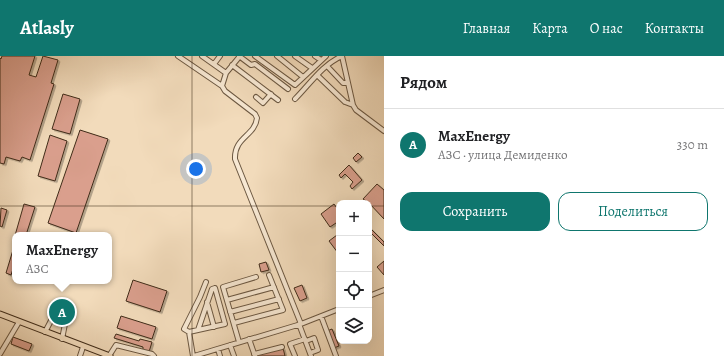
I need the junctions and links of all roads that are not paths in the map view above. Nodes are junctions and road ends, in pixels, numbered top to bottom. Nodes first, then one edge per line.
1 (178, 56) edge
2 (203, 56) edge
3 (220, 56) edge
4 (240, 56) edge
5 (256, 56) edge
6 (277, 56) edge
7 (295, 56) edge
8 (315, 56) edge
9 (326, 56) edge
10 (342, 56) edge
11 (321, 60) junction
12 (214, 64) junction
13 (232, 64) junction
14 (328, 66) junction
15 (312, 68) junction
16 (226, 73) junction
17 (317, 75) junction
18 (303, 77) junction
19 (348, 83) junction
20 (222, 86) junction
21 (288, 89) dead end
22 (271, 94) junction
23 (256, 97) dead end
24 (295, 99) dead end
25 (278, 100) dead end
26 (353, 105) junction
27 (384, 131) edge
28 (269, 274) dead end
29 (256, 278) dead end
30 (206, 282) dead end
31 (274, 287) junction
32 (384, 290) edge
33 (377, 293) junction
34 (372, 295) edge
35 (384, 295) edge
36 (279, 299) junction
37 (227, 300) junction
38 (207, 302) junction
39 (336, 310) edge
40 (230, 312) junction
41 (313, 313) dead end
42 (0, 314) edge
43 (321, 316) junction
44 (315, 318) junction
45 (19, 322) junction
46 (234, 323) junction
47 (300, 324) junction
48 (214, 326) junction
49 (198, 330) junction
50 (45, 332) junction
51 (188, 332) junction
52 (62, 339) junction
53 (249, 339) junction
54 (305, 340) junction
55 (239, 342) junction
56 (230, 345) junction
57 (83, 347) junction
58 (282, 347) dead end
59 (218, 349) junction
60 (207, 354) edge
61 (0, 355) edge
62 (254, 355) edge
63 (311, 355) edge
64 (80, 356) edge
65 (110, 356) edge
66 (154, 356) edge
67 (193, 356) edge
68 (220, 356) edge
69 (234, 356) edge
70 (295, 356) edge
71 (336, 356) edge

1 - 20 street
2 - 12 street
3 - 12 street
4 - 13 street
4 - 21 street
5 - 18 street
6 - 18 street
7 - 15 street
8 - 11 street
9 - 11 street
10 - 14 street
10 - 19 street
11 - 15 street
12 - 16 street
13 - 16 street
13 - 22 street
14 - 17 street
14 - 19 street
15 - 18 street
16 - 20 street
17 - 24 street
17 - 26 street
19 - 26 street
20 - 47 street
22 - 23 street
22 - 25 street
26 - 27 street
28 - 31 street
29 - 37 street
30 - 51 street
31 - 36 street
31 - 37 street
32 - 33 street
33 - 34 street
33 - 35 street
36 - 40 street
36 - 46 street
37 - 40 street
38 - 48 street
38 - 48 street
38 - 49 street
39 - 43 street
40 - 46 street
41 - 44 street
42 - 45 main road
43 - 44 street
43 - 71 street
44 - 47 street
45 - 50 main road
45 - 61 street
46 - 55 street
47 - 53 street
47 - 54 street
48 - 49 street
49 - 51 street
50 - 52 main road
50 - 52 street
51 - 67 street
52 - 57 main road
53 - 55 street
53 - 62 street
54 - 63 street
54 - 63 street
54 - 70 street
55 - 56 street
56 - 59 street
56 - 69 street
57 - 64 street
57 - 65 main road
58 - 62 street
59 - 60 street
59 - 68 street
60 - 67 street
65 - 66 street

